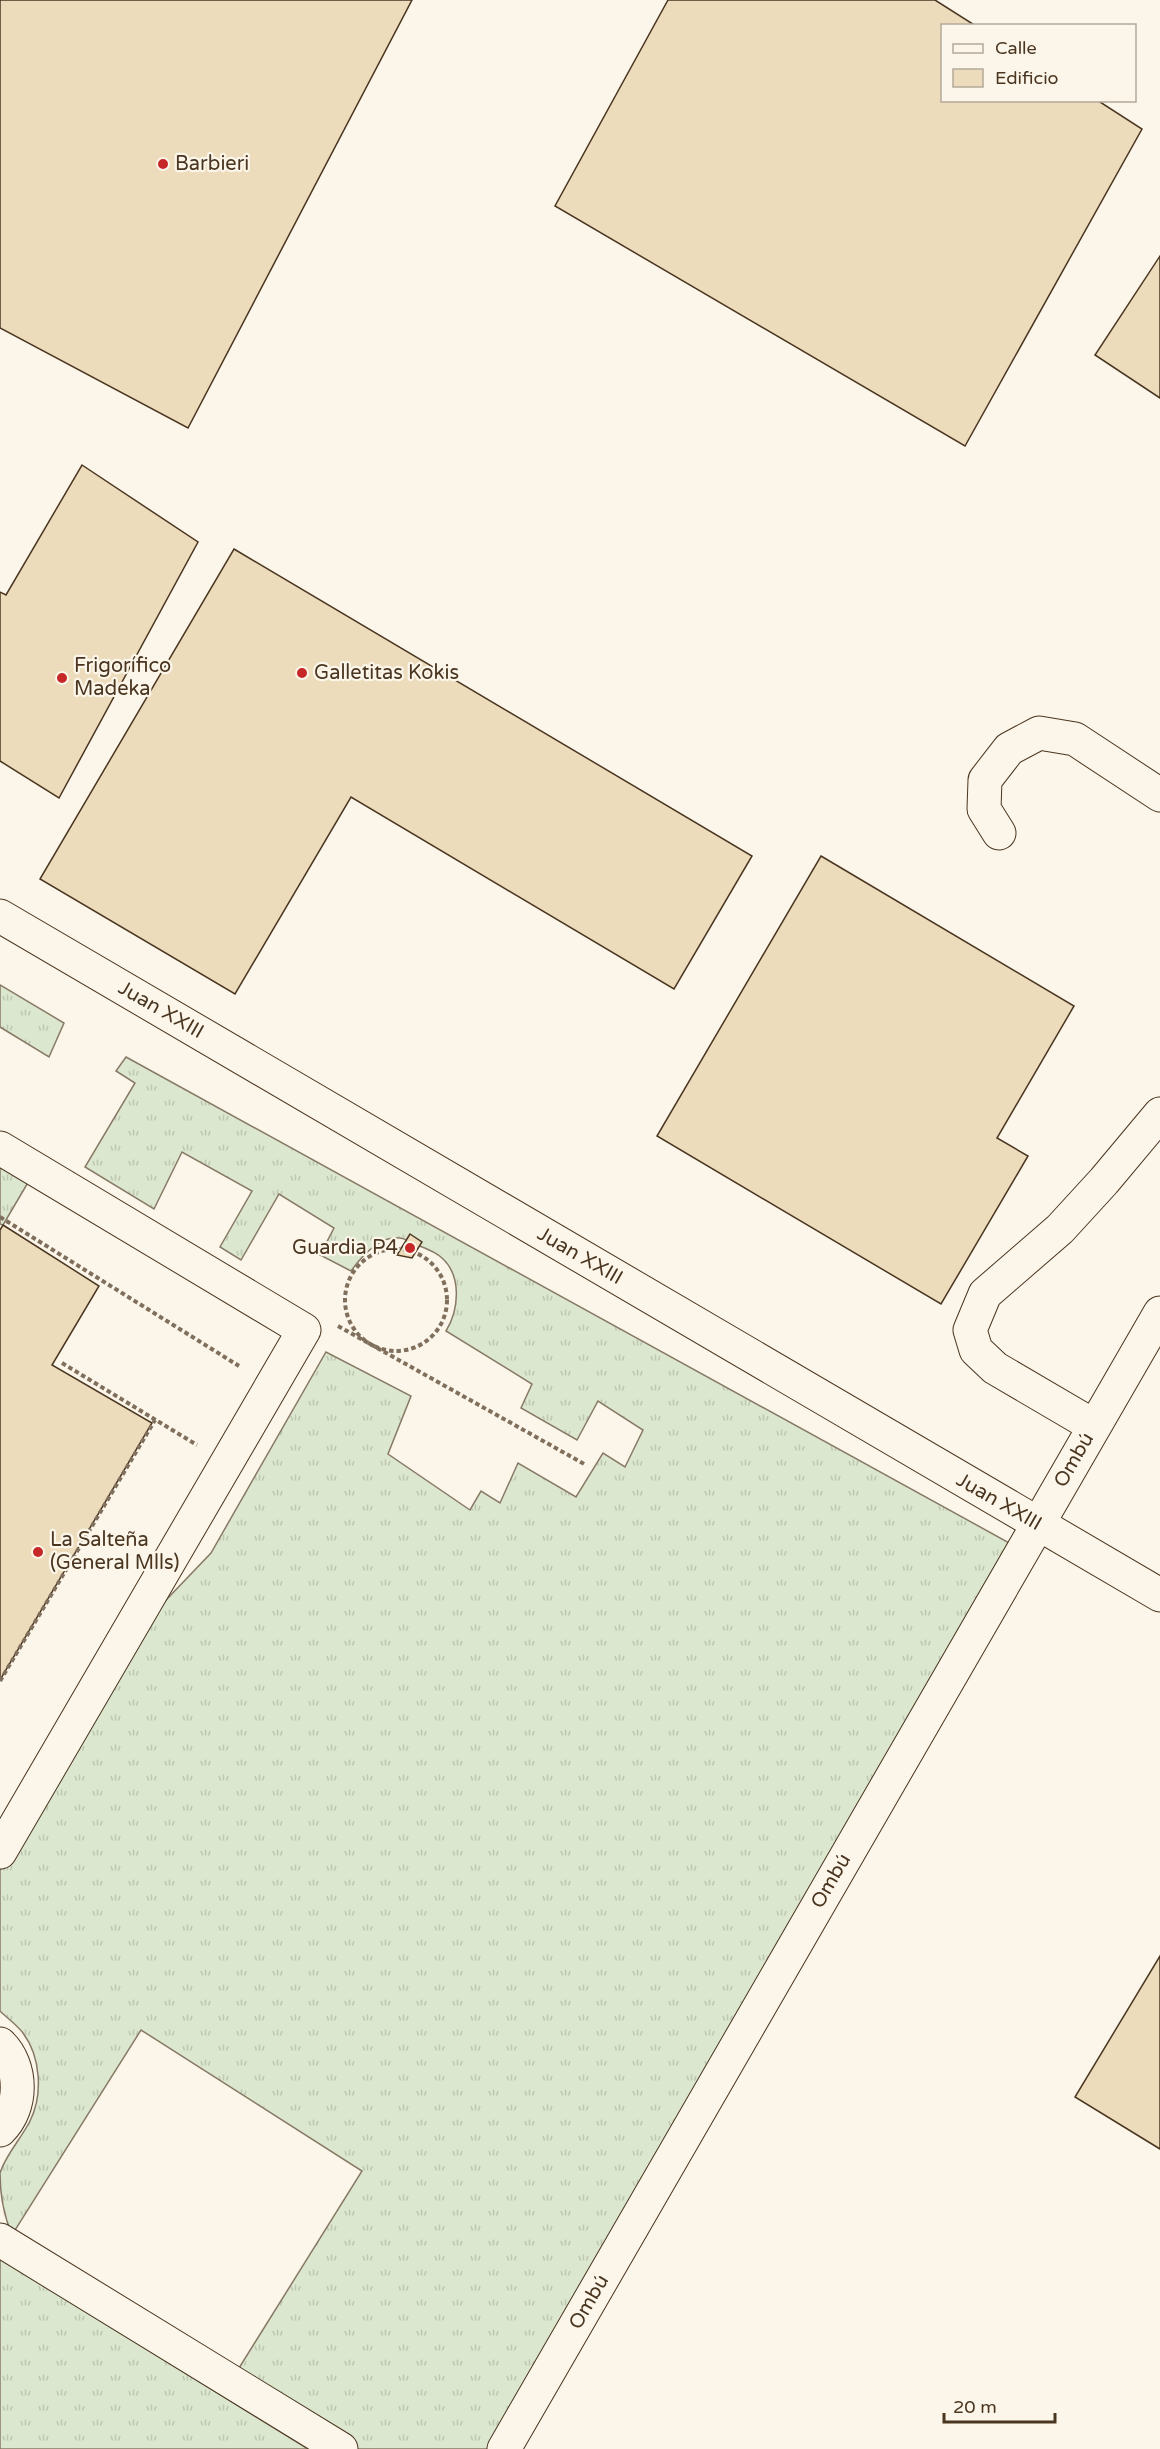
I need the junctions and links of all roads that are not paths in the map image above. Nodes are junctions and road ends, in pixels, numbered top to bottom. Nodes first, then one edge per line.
1 (1160, 795) edge
2 (999, 833) dead end
3 (0, 916) edge
4 (1160, 1114) edge
5 (0, 1148) edge
6 (1160, 1313) edge
7 (1094, 1425) junction
8 (1037, 1524) junction
9 (1160, 1595) edge
10 (0, 1852) edge
11 (0, 2044) edge
12 (0, 2130) edge
13 (0, 2240) edge
14 (342, 2449) edge
15 (504, 2449) edge

1 - 2 street
3 - 8 street, Juan XXIII
4 - 7 street
5 - 10 street
6 - 7 street, Ombú
7 - 8 street, Ombú
8 - 9 street, Juan XXIII
8 - 15 street, Ombú
11 - 12 street
13 - 14 street

